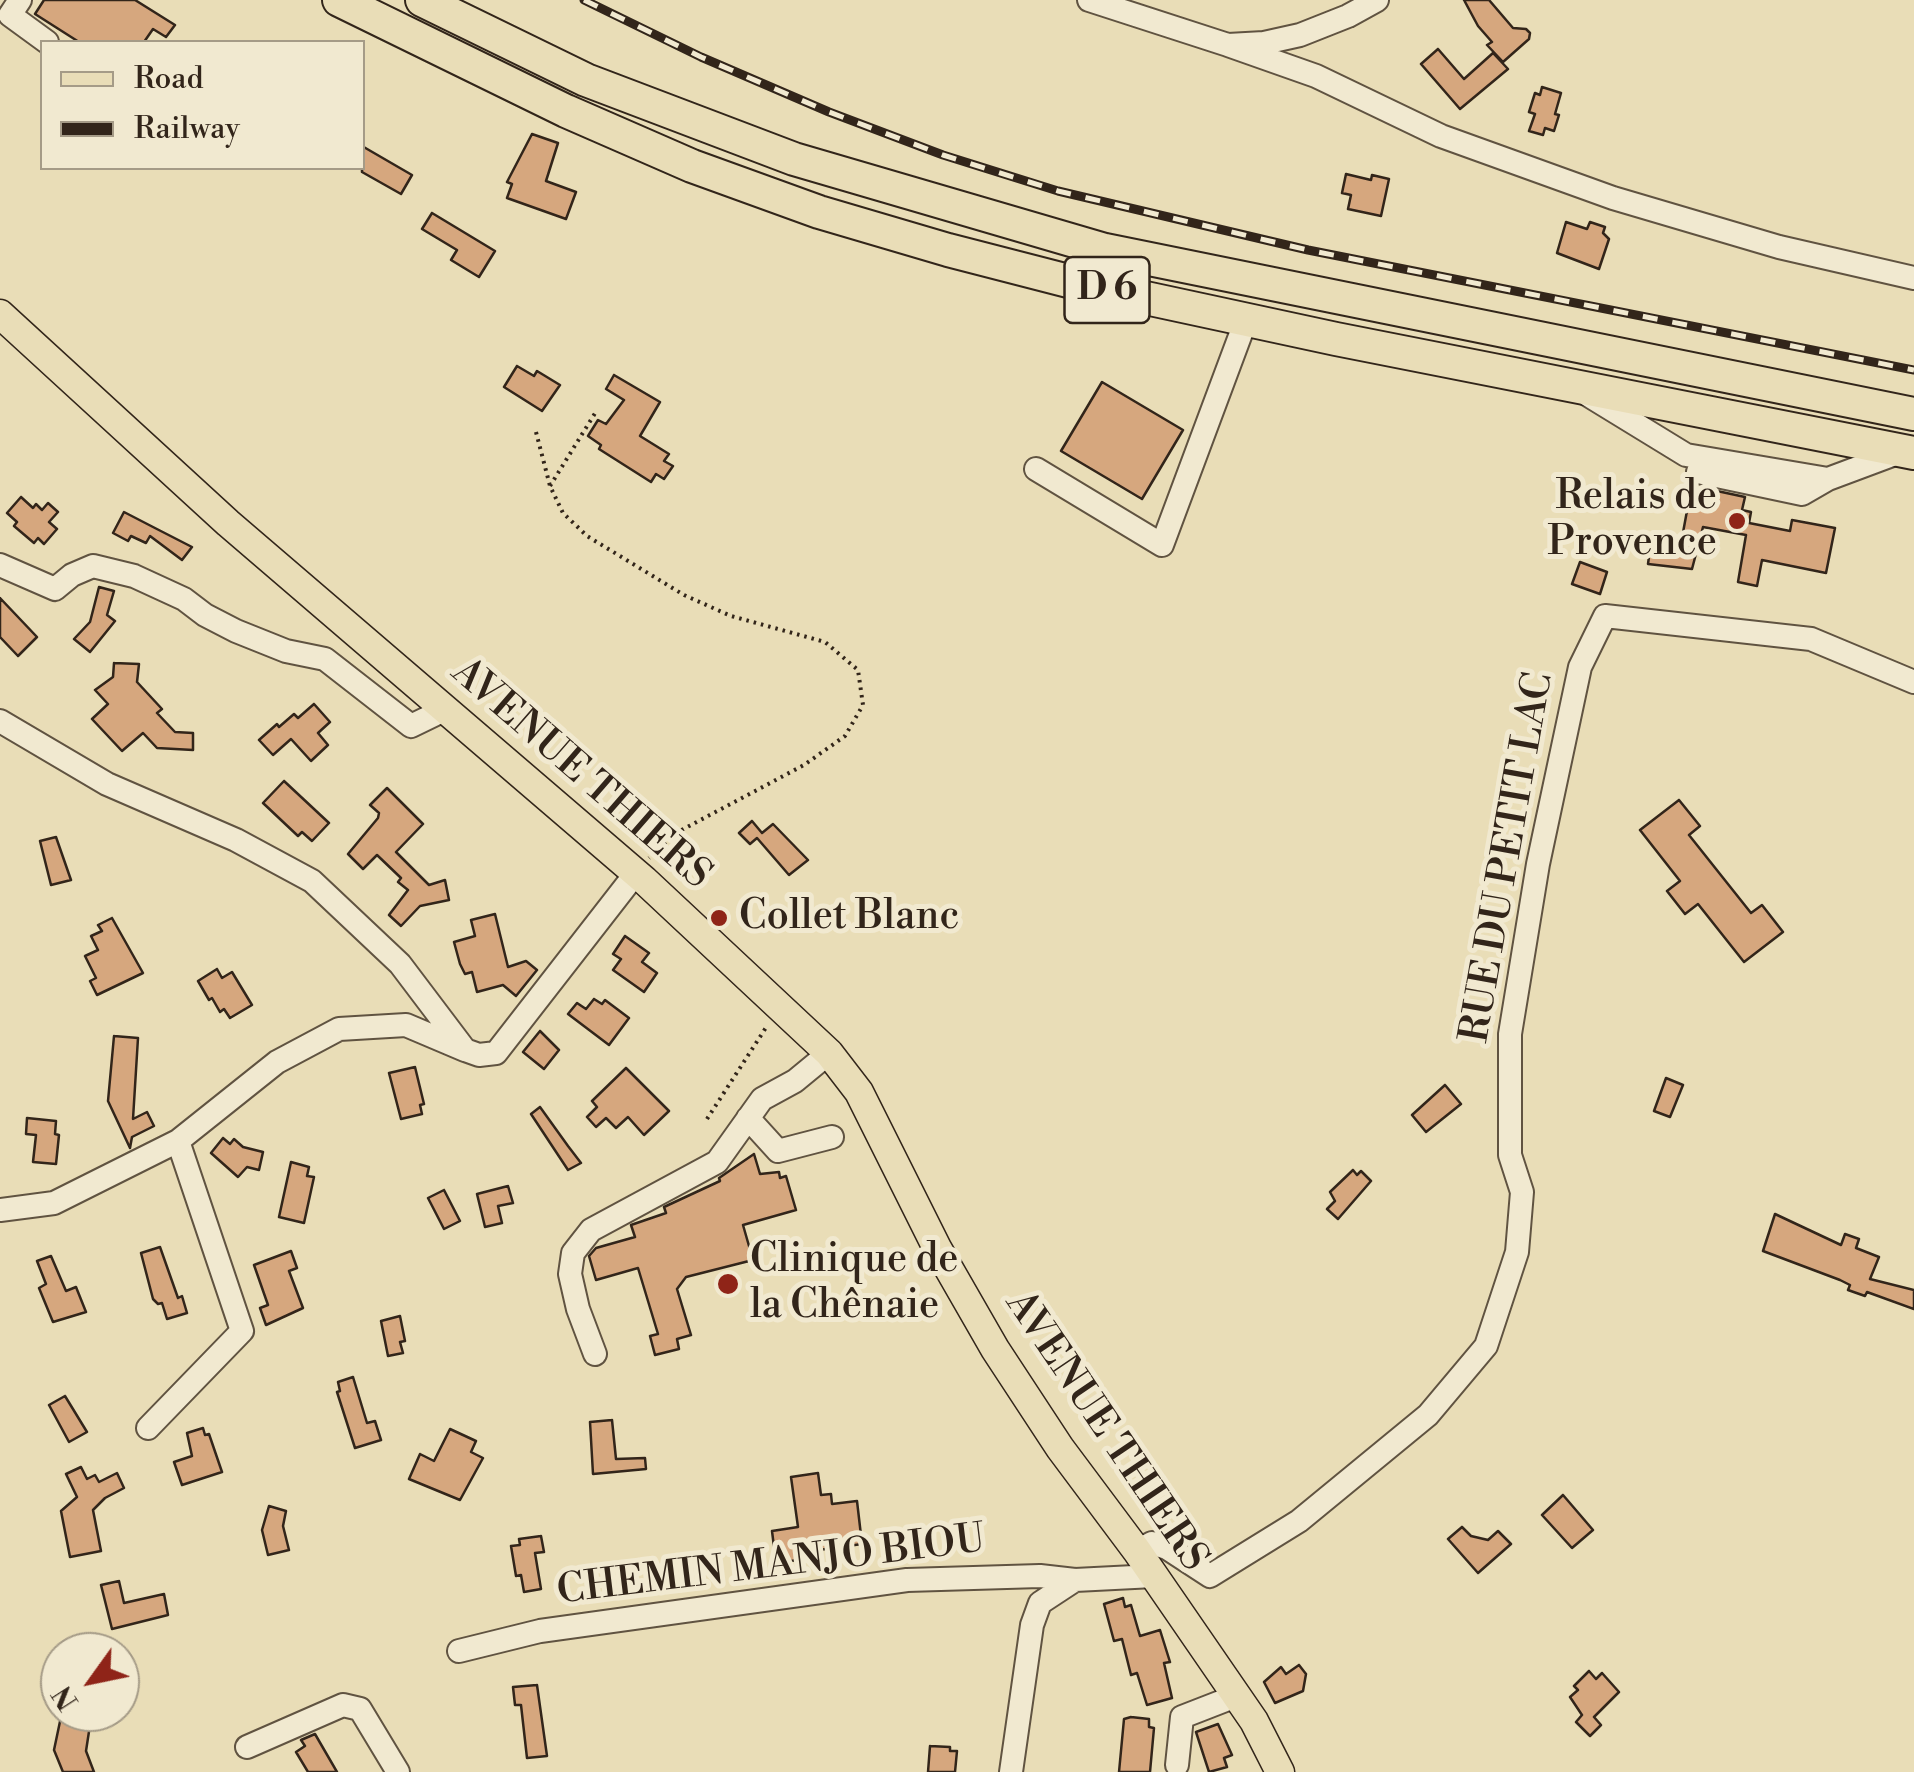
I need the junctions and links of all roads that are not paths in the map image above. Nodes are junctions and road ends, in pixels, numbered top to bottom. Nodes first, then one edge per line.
1 (20, 0) edge
2 (339, 0) edge
3 (422, 0) edge
4 (1089, 0) edge
5 (1377, 0) edge
6 (1343, 8) edge
7 (43, 40) edge
8 (1228, 45) junction
9 (1914, 278) edge
10 (0, 314) edge
11 (1246, 320) junction
12 (1573, 386) junction
13 (1914, 414) edge
14 (1908, 452) edge
15 (1688, 463) junction
16 (1036, 468) dead end
17 (1828, 479) junction
18 (0, 564) edge
19 (1914, 682) edge
20 (444, 710) junction
21 (0, 721) edge
22 (636, 874) junction
23 (465, 1050) junction
24 (830, 1053) junction
25 (748, 1118) junction
26 (832, 1137) dead end
27 (178, 1141) junction
28 (0, 1210) edge
29 (596, 1354) dead end
30 (148, 1428) dead end
31 (1138, 1551) junction
32 (1154, 1576) junction
33 (1075, 1580) junction
34 (459, 1651) dead end
35 (1236, 1696) junction
36 (247, 1748) dead end
37 (1176, 1765) dead end
38 (398, 1772) edge
39 (1010, 1772) edge
40 (1280, 1772) edge

1 - 7 street
2 - 11 highway, D 6
3 - 13 highway, D 6
4 - 8 street
5 - 6 street
6 - 8 street
8 - 9 street
10 - 20 main road, AVENUE THIERS
11 - 12 highway, D 6
11 - 16 street
12 - 14 highway, D 6
12 - 15 street
14 - 17 street
15 - 17 street
15 - 17 street
18 - 20 street
19 - 31 street, RUE DU PETIT LAC
20 - 22 main road, AVENUE THIERS
21 - 23 street
22 - 23 street
22 - 24 main road, AVENUE THIERS
23 - 27 street
24 - 25 street
24 - 31 main road, AVENUE THIERS
25 - 26 street
25 - 29 street
27 - 28 street
27 - 30 street
31 - 32 main road, AVENUE THIERS
32 - 33 street, CHEMIN MANJO BIOU
32 - 35 main road, AVENUE THIERS
33 - 34 street, CHEMIN MANJO BIOU
33 - 39 street
35 - 37 street
35 - 40 main road, AVENUE THIERS
36 - 38 street

